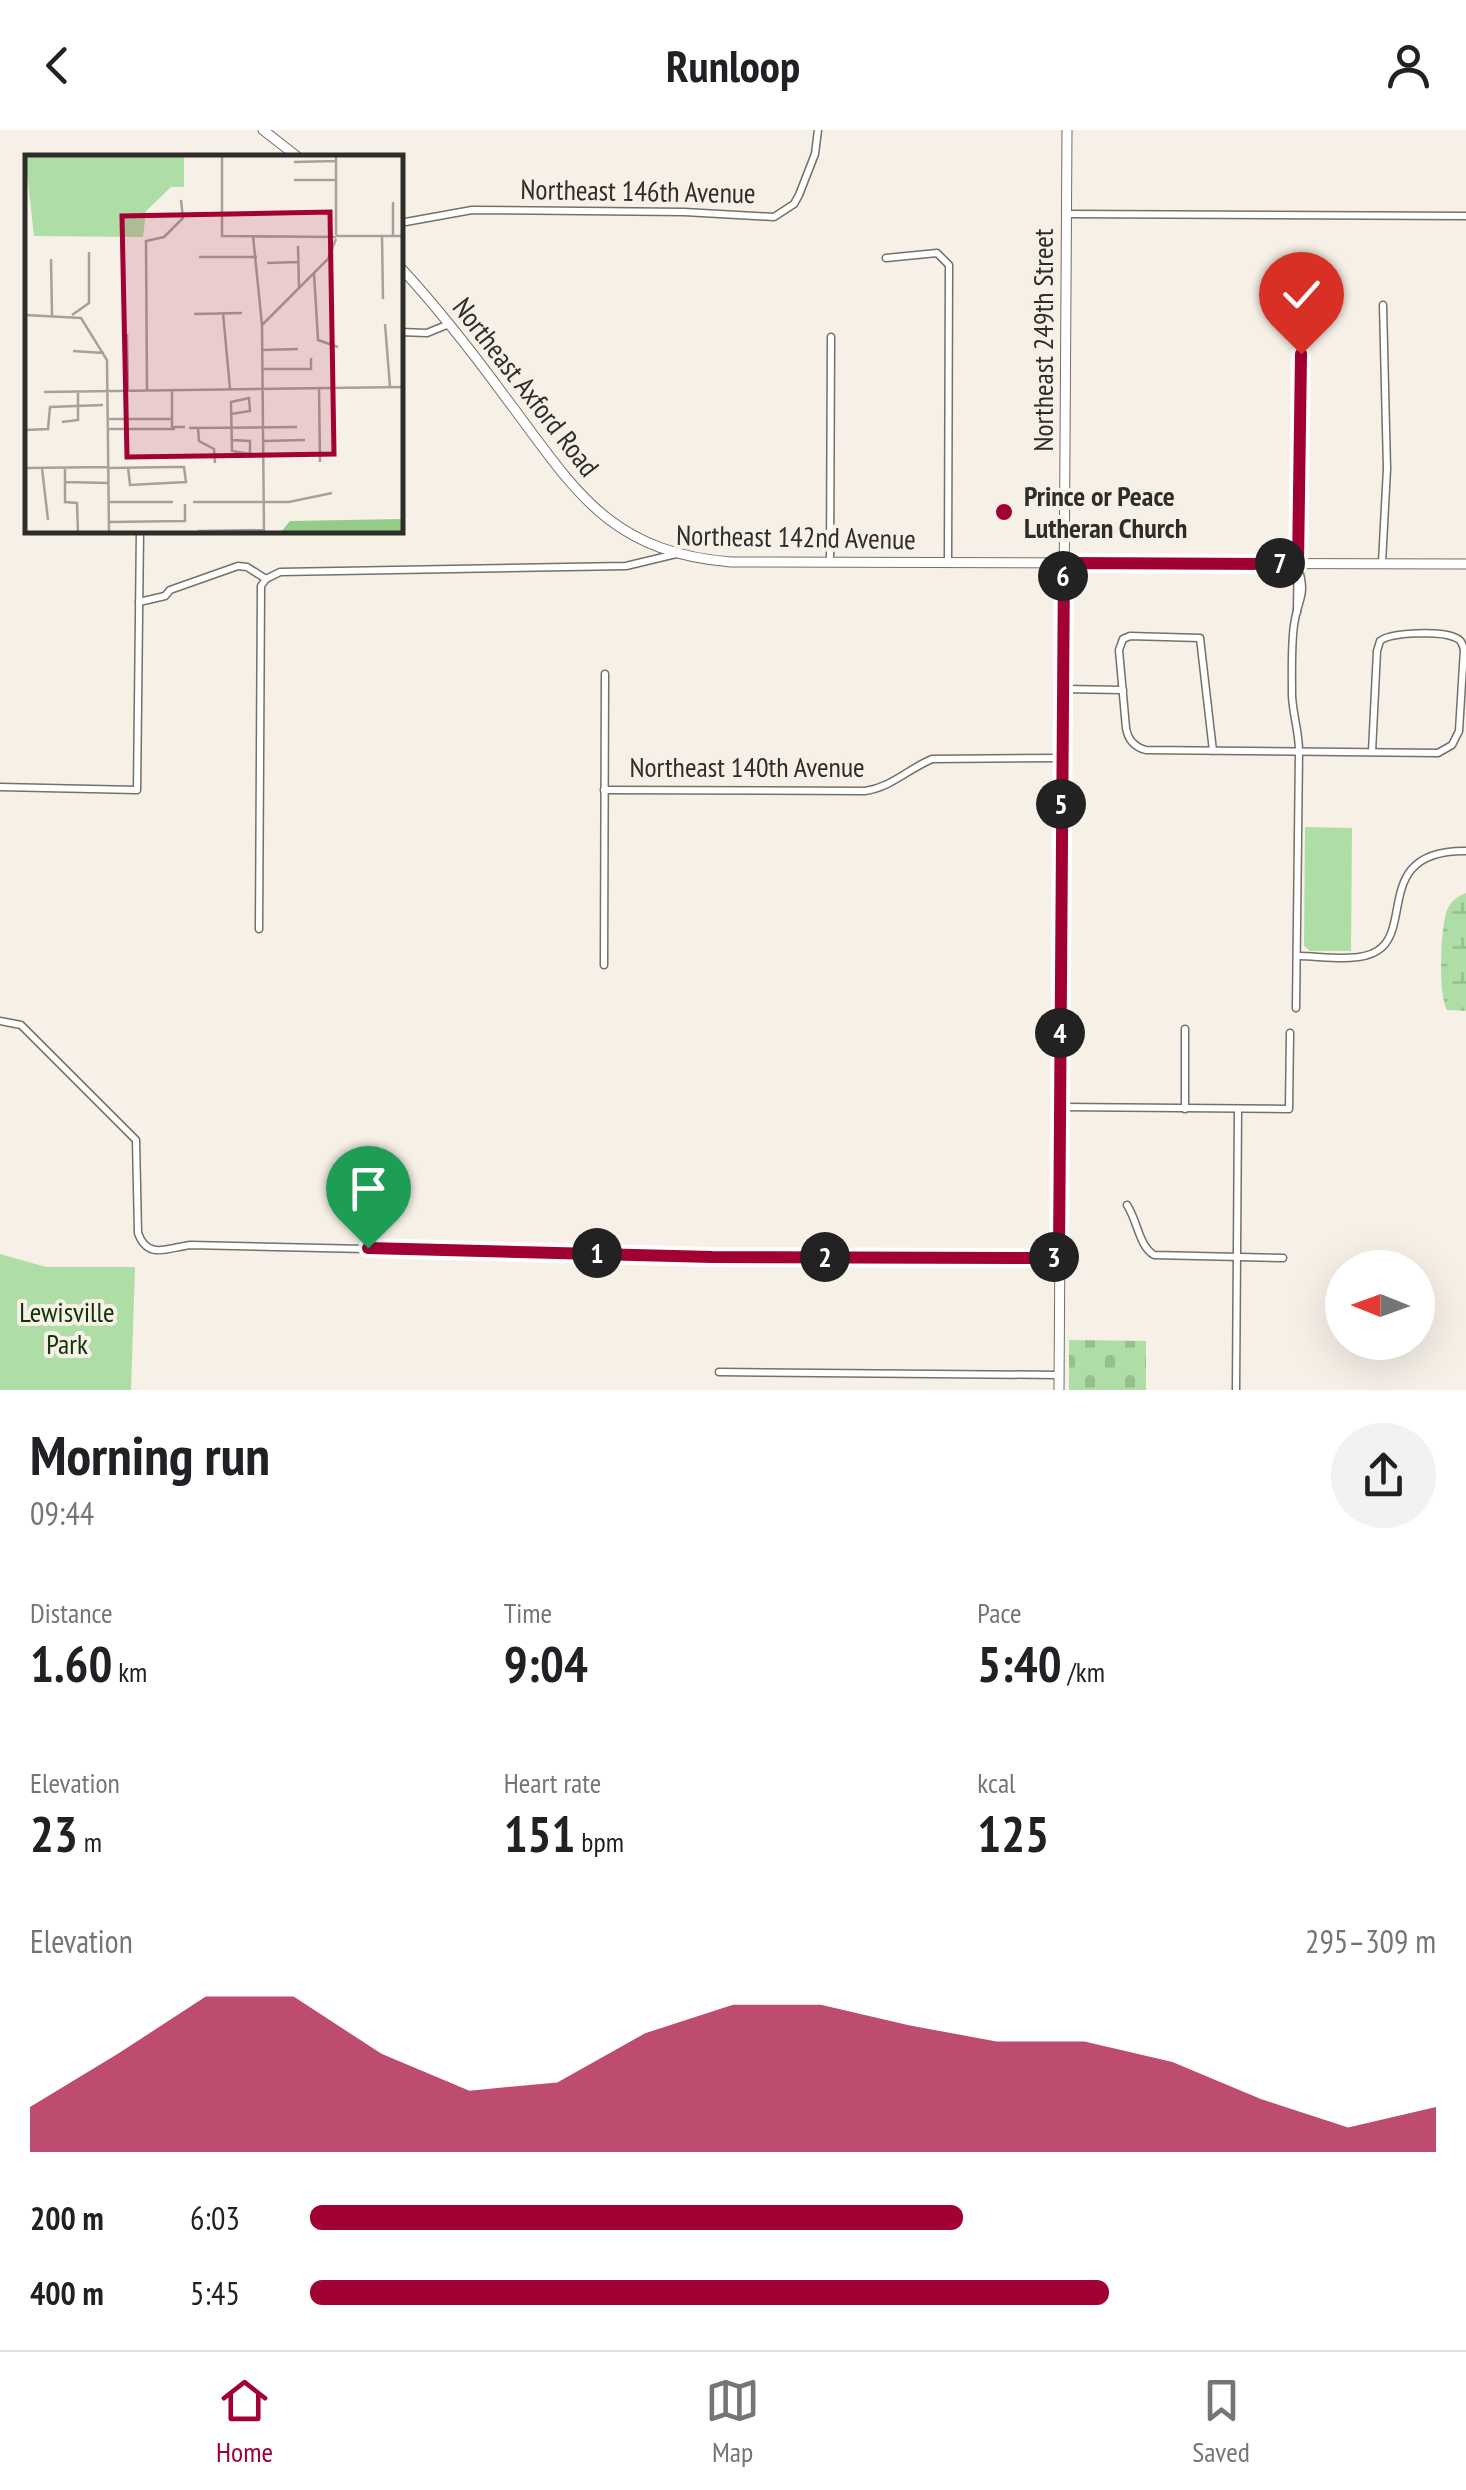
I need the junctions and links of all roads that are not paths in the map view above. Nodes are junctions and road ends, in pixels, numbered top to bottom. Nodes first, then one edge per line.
1 (263, 130) edge
2 (818, 130) edge
3 (1067, 130) edge
4 (295, 155) edge
5 (1066, 214) junction
6 (1466, 216) edge
7 (402, 223) edge
8 (886, 258) dead end
9 (402, 269) edge
10 (1383, 306) dead end
11 (450, 324) junction
12 (402, 332) edge
13 (830, 338) dead end
14 (1301, 354) dead end
15 (140, 532) edge
16 (676, 554) junction
17 (830, 561) junction
18 (948, 561) junction
19 (1064, 563) junction
20 (1382, 563) junction
21 (1298, 564) junction
22 (1466, 564) edge
23 (266, 579) junction
24 (140, 602) junction
25 (605, 674) dead end
26 (1062, 689) junction
27 (1122, 690) junction
28 (1212, 751) junction
29 (1300, 751) junction
30 (1372, 752) junction
31 (1062, 758) junction
32 (0, 787) edge
33 (604, 790) junction
34 (1466, 851) edge
35 (258, 929) dead end
36 (1299, 956) junction
37 (604, 965) dead end
38 (1296, 1008) dead end
39 (0, 1021) edge
40 (1185, 1029) dead end
41 (1290, 1033) dead end
42 (1060, 1108) junction
43 (1186, 1109) junction
44 (1238, 1109) junction
45 (1127, 1205) dead end
46 (1059, 1258) junction
47 (1237, 1258) junction
48 (1283, 1258) dead end
49 (719, 1372) dead end
50 (1059, 1374) junction
51 (1059, 1390) edge
52 (1236, 1390) edge

1 - 4 street
2 - 7 street, Northeast 146th Avenue
3 - 5 street, Northeast 249th Street
5 - 6 street
5 - 19 street, Northeast 249th Street
8 - 18 street
9 - 11 street, Northeast Axford Road
10 - 20 street
11 - 12 street
11 - 16 street, Northeast Axford Road
13 - 17 street
14 - 21 street
15 - 24 street
16 - 17 street, Northeast 142nd Avenue
16 - 23 street, Northeast 142nd Avenue
17 - 18 street, Northeast 142nd Avenue
18 - 19 street, Northeast 142nd Avenue
19 - 21 street, Northeast 142nd Avenue
19 - 26 street, Northeast 249th Street
20 - 21 street, Northeast 142nd Avenue
20 - 22 street, Northeast 142nd Avenue
21 - 29 street
23 - 24 street, Northeast 142nd Avenue
23 - 35 street
24 - 32 street
25 - 33 street
26 - 27 street
26 - 31 street, Northeast 249th Street
27 - 28 street
27 - 28 street
28 - 29 street
29 - 30 street
29 - 36 street
30 - 30 street
31 - 33 street, Northeast 140th Avenue
31 - 42 street, Northeast 249th Street
33 - 37 street
34 - 36 street
36 - 38 street
39 - 46 street
40 - 43 street
41 - 44 street
42 - 43 street
42 - 46 street, Northeast 249th Street
43 - 44 street
44 - 47 street
45 - 47 street
46 - 50 street, Northeast 249th Street
47 - 48 street
47 - 52 street
49 - 50 street
50 - 51 street, Northeast 249th Street

